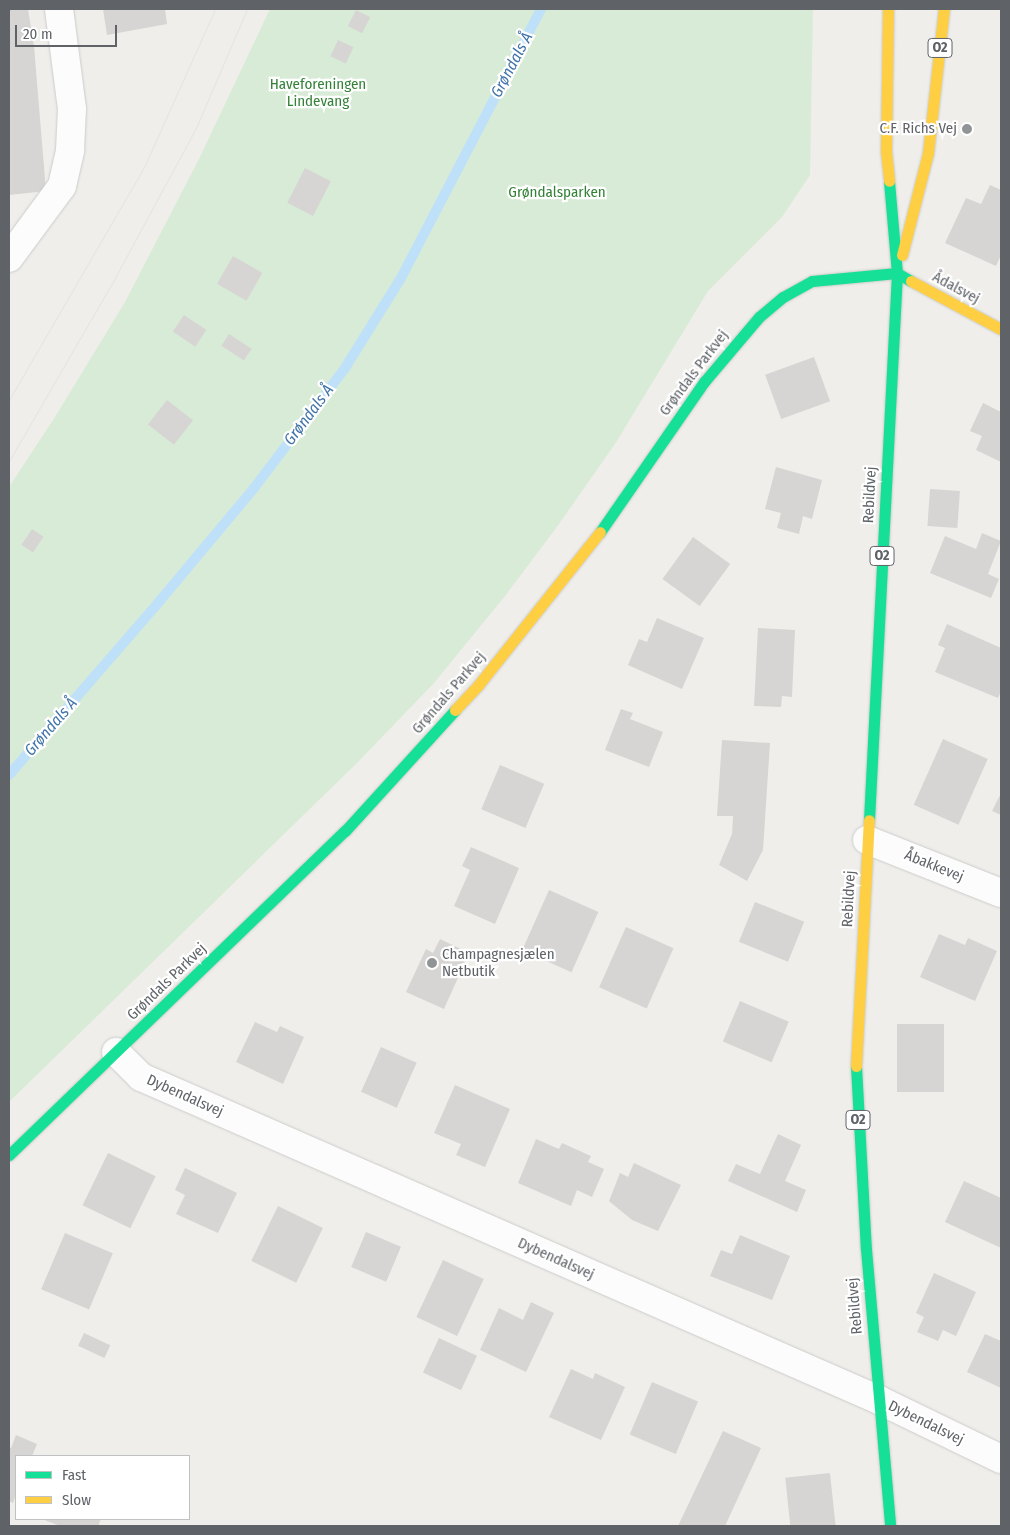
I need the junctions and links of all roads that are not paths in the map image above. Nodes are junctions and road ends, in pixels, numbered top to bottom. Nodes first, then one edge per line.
1 (59, 9) edge
2 (888, 9) edge
3 (944, 9) edge
4 (9, 258) edge
5 (897, 273) junction
6 (1001, 329) edge
7 (867, 840) junction
8 (1000, 892) edge
9 (116, 1052) junction
10 (9, 1155) edge
11 (879, 1400) junction
12 (1001, 1460) edge
13 (890, 1526) edge

1 - 4 street
2 - 5 main road, O2
3 - 5 main road, O2
5 - 6 main road, Ådalsvej
5 - 7 main road, Rebildvej / O2
5 - 9 main road, Grøndals Parkvej
7 - 8 street, Åbakkevej
7 - 11 main road, Rebildvej / O2
9 - 10 main road, Grøndals Parkvej
9 - 11 street, Dybendalsvej
11 - 12 street, Dybendalsvej
11 - 13 main road, Rebildvej / O2

